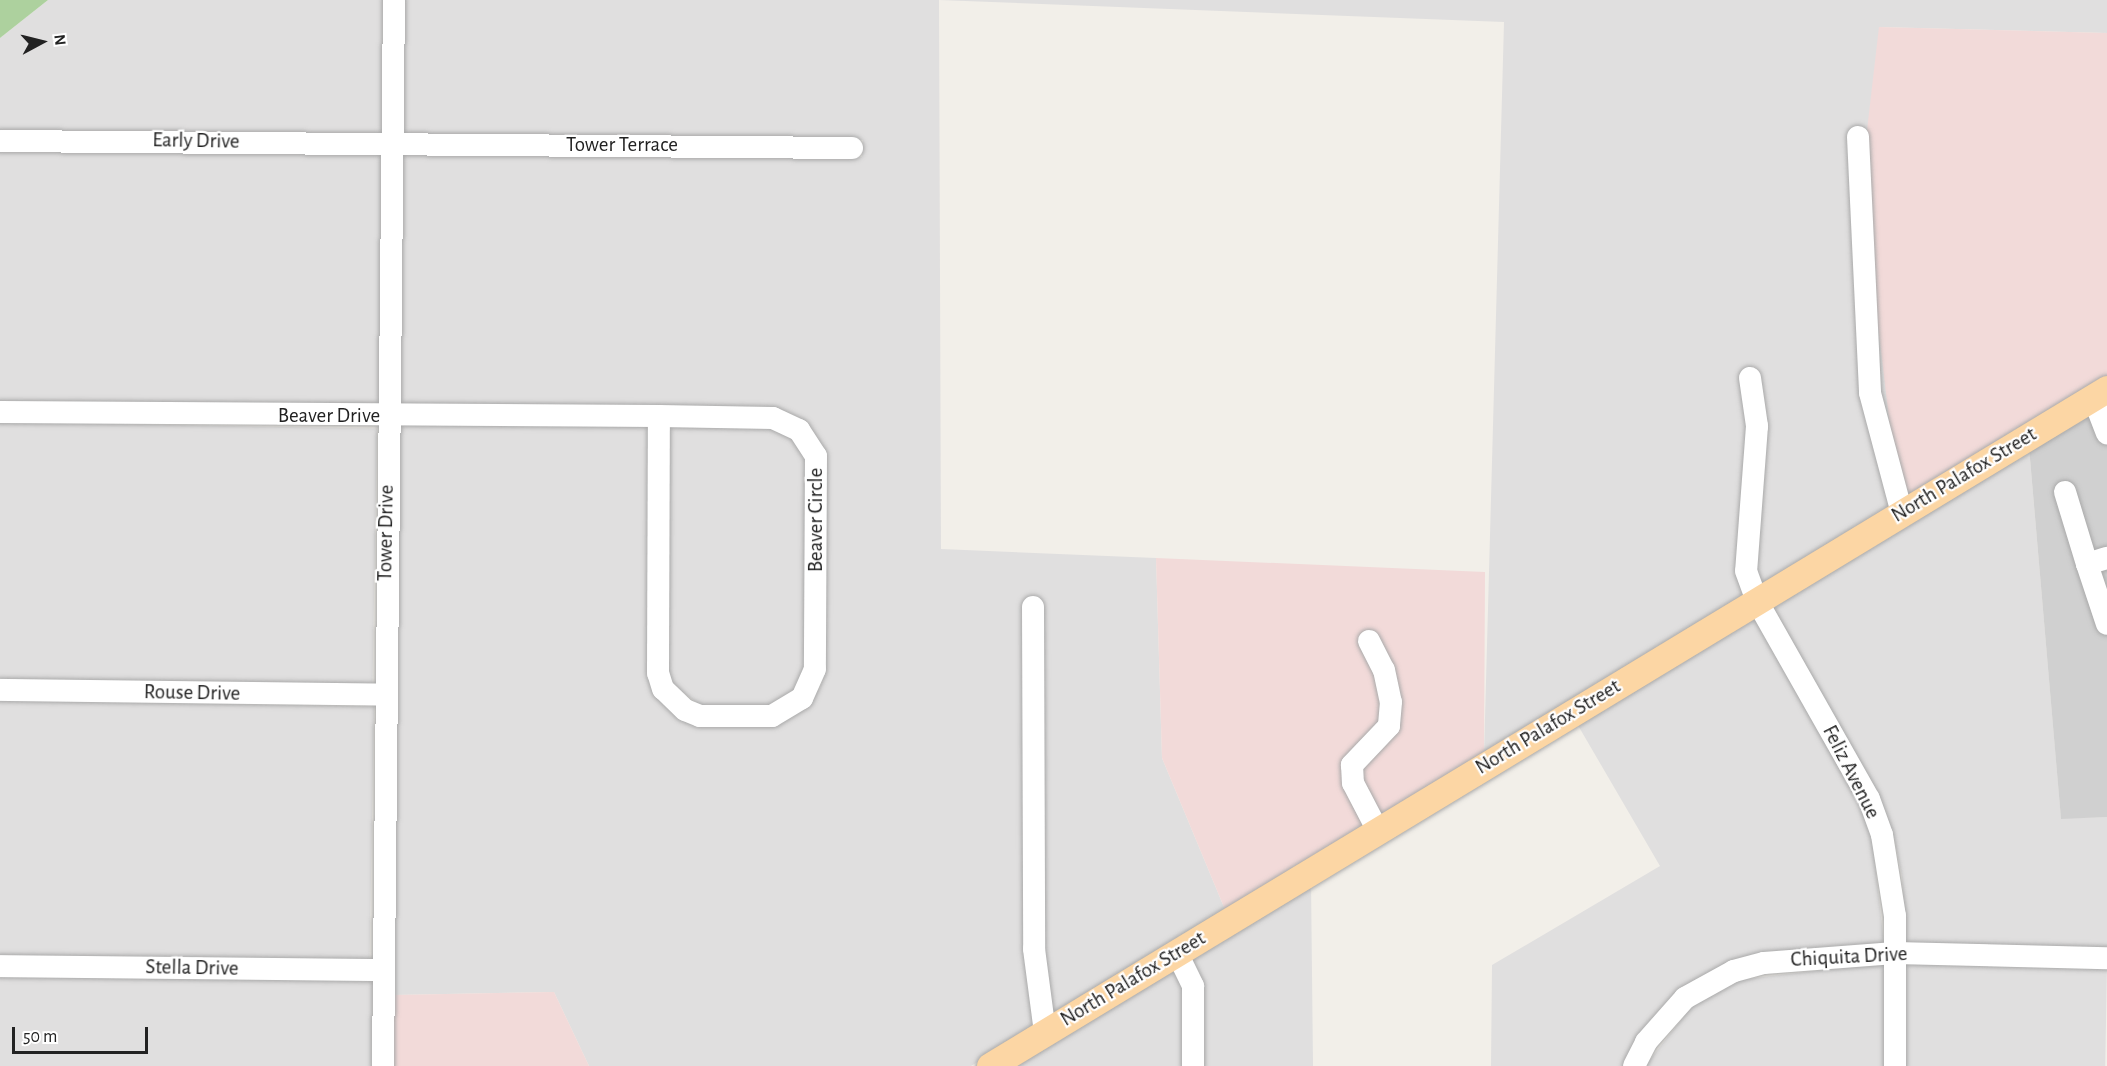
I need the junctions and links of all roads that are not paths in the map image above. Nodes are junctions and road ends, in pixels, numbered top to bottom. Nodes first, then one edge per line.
1 (393, 0) edge
2 (1858, 137) dead end
3 (0, 141) edge
4 (392, 143) junction
5 (852, 148) dead end
6 (1750, 378) dead end
7 (2100, 393) edge
8 (0, 412) edge
9 (387, 416) junction
10 (659, 416) junction
11 (2107, 433) edge
12 (2065, 492) dead end
13 (1902, 513) junction
14 (2097, 561) edge
15 (1757, 601) junction
16 (1033, 607) dead end
17 (2107, 624) edge
18 (1369, 640) dead end
19 (0, 690) edge
20 (385, 695) junction
21 (1378, 831) junction
22 (1177, 952) junction
23 (1895, 952) junction
24 (2107, 957) edge
25 (0, 966) edge
26 (384, 970) junction
27 (1045, 1033) junction
28 (383, 1066) edge
29 (990, 1066) edge
30 (1193, 1066) edge
31 (1634, 1066) edge
32 (1895, 1066) edge

1 - 4 street, Tower Drive
2 - 13 street
3 - 4 street, Early Drive
4 - 5 street, Tower Terrace
4 - 9 street, Tower Drive
6 - 15 street, Feliz Avenue
7 - 11 street
7 - 13 main road, North Palafox Street
8 - 9 street, Beaver Drive
9 - 10 street, Beaver Drive
9 - 20 street, Tower Drive
10 - 10 street, Beaver Circle
12 - 14 street
13 - 15 main road, North Palafox Street
14 - 17 street
15 - 21 main road, North Palafox Street
15 - 23 street, Feliz Avenue
16 - 27 street
18 - 21 street
19 - 20 street, Rouse Drive
20 - 26 street, Tower Drive
21 - 22 main road, North Palafox Street
22 - 27 main road, North Palafox Street
22 - 30 street
23 - 24 street, Chiquita Drive
23 - 31 street, Chiquita Drive
23 - 32 street, Feliz Avenue
25 - 26 street, Stella Drive
26 - 28 street, Tower Drive
27 - 29 main road, North Palafox Street

